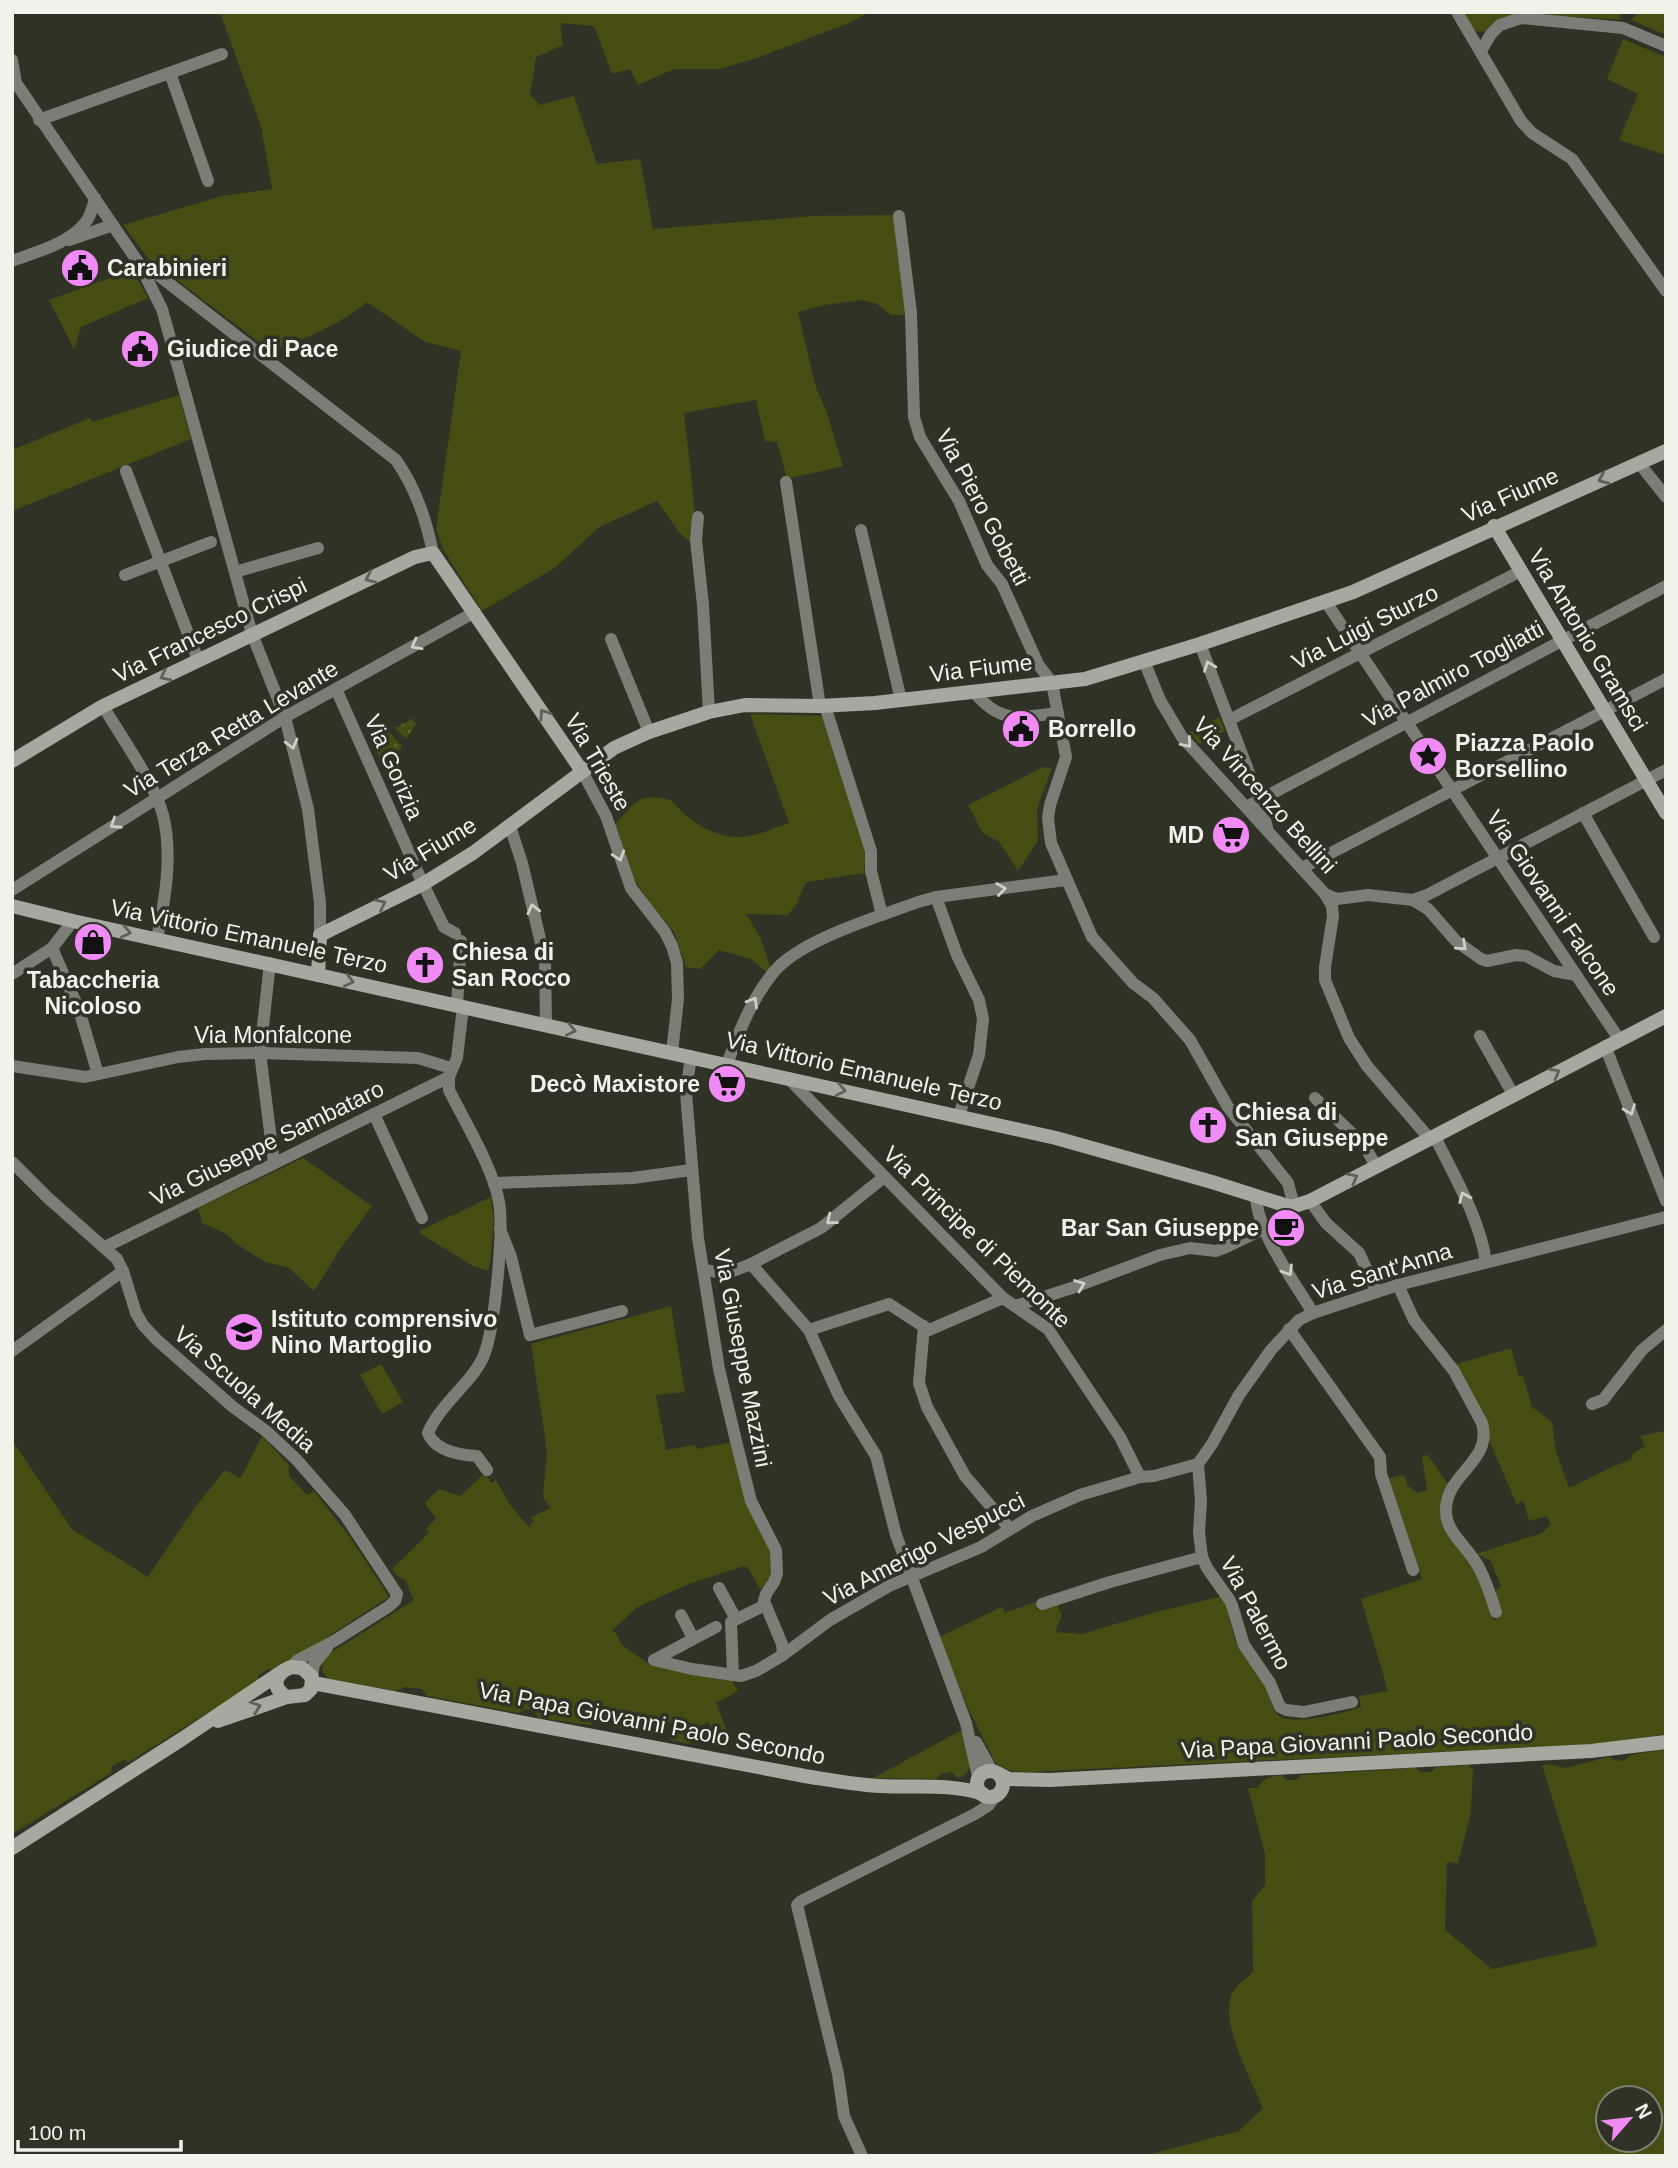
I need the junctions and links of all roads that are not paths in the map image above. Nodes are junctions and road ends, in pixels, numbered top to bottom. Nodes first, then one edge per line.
1 (1458, 12) edge
2 (1666, 46) edge
3 (1481, 51) junction
4 (222, 54) dead end
5 (12, 60) edge
6 (170, 73) junction
7 (39, 120) junction
8 (208, 181) dead end
9 (95, 198) junction
10 (899, 216) dead end
11 (113, 225) junction
12 (61, 242) junction
13 (12, 261) edge
14 (140, 265) junction
15 (1666, 292) edge
16 (1666, 451) edge
17 (1639, 463) junction
18 (126, 471) dead end
19 (786, 482) dead end
20 (1666, 497) edge
21 (698, 517) dead end
22 (1494, 526) junction
23 (861, 530) dead end
24 (211, 542) dead end
25 (318, 548) dead end
26 (433, 553) junction
27 (160, 561) junction
28 (1521, 571) junction
29 (235, 572) junction
30 (125, 575) dead end
31 (1666, 586) edge
32 (1326, 602) junction
33 (475, 612) junction
34 (253, 634) junction
35 (611, 639) dead end
36 (1562, 640) junction
37 (1200, 643) junction
38 (1361, 653) junction
39 (198, 660) junction
40 (1144, 661) junction
41 (1666, 679) edge
42 (1052, 683) junction
43 (336, 689) junction
44 (974, 692) junction
45 (901, 700) junction
46 (103, 706) junction
47 (822, 706) junction
48 (1605, 711) junction
49 (709, 712) junction
50 (1058, 713) junction
51 (285, 717) junction
52 (1229, 720) junction
53 (1406, 721) junction
54 (649, 732) junction
55 (12, 761) edge
56 (1666, 770) edge
57 (582, 771) junction
58 (1646, 780) junction
59 (1453, 790) junction
60 (156, 797) junction
61 (1259, 799) junction
62 (1246, 807) junction
63 (1583, 813) junction
64 (1666, 813) edge
65 (510, 826) junction
66 (1269, 832) junction
67 (1497, 857) junction
68 (1302, 868) junction
69 (1066, 880) junction
70 (423, 884) junction
71 (12, 890) edge
72 (1325, 894) junction
73 (936, 897) junction
74 (1413, 900) junction
75 (12, 906) edge
76 (883, 915) junction
77 (73, 921) junction
78 (320, 935) junction
79 (1654, 937) dead end
80 (158, 939) junction
81 (52, 947) junction
82 (270, 963) junction
83 (12, 974) edge
84 (318, 975) junction
85 (1576, 975) junction
86 (460, 1006) junction
87 (1666, 1016) edge
88 (546, 1025) junction
89 (1480, 1036) dead end
90 (1619, 1039) junction
91 (1605, 1046) junction
92 (673, 1052) junction
93 (260, 1053) junction
94 (691, 1056) junction
95 (727, 1064) junction
96 (12, 1066) edge
97 (450, 1072) junction
98 (98, 1074) junction
99 (788, 1078) junction
100 (1513, 1094) junction
101 (1315, 1098) dead end
102 (374, 1114) junction
103 (959, 1115) junction
104 (1429, 1138) junction
105 (12, 1162) edge
106 (274, 1163) junction
107 (1376, 1166) junction
108 (691, 1170) junction
109 (884, 1177) junction
110 (494, 1183) junction
111 (1256, 1197) junction
112 (1310, 1201) junction
113 (1666, 1201) edge
114 (1291, 1207) junction
115 (1666, 1217) edge
116 (422, 1219) dead end
117 (500, 1229) junction
118 (1263, 1229) junction
119 (104, 1247) junction
120 (1486, 1262) junction
121 (751, 1264) junction
122 (703, 1270) junction
123 (123, 1271) junction
124 (1398, 1284) junction
125 (1377, 1292) junction
126 (1003, 1298) junction
127 (1015, 1306) junction
128 (622, 1311) dead end
129 (1313, 1312) junction
130 (924, 1326) junction
131 (1289, 1329) junction
132 (809, 1330) junction
133 (1666, 1330) edge
134 (12, 1351) edge
135 (1592, 1404) dead end
136 (1198, 1464) junction
137 (487, 1470) dead end
138 (1140, 1477) junction
139 (1010, 1529) junction
140 (1202, 1557) junction
141 (1413, 1570) dead end
142 (911, 1578) junction
143 (719, 1588) dead end
144 (1042, 1604) dead end
145 (765, 1605) junction
146 (1496, 1612) dead end
147 (681, 1615) dead end
148 (736, 1619) junction
149 (716, 1627) dead end
150 (693, 1638) junction
151 (334, 1641) junction
152 (783, 1655) junction
153 (287, 1669) junction
154 (733, 1675) junction
155 (310, 1685) junction
156 (286, 1698) junction
157 (1352, 1702) dead end
158 (966, 1723) junction
159 (182, 1739) junction
160 (1666, 1742) edge
161 (996, 1773) junction
162 (1050, 1780) junction
163 (985, 1790) junction
164 (12, 1848) edge
165 (862, 2156) edge

1 - 3 street
2 - 3 street
3 - 15 street
4 - 6 street
5 - 7 street
6 - 7 street
6 - 8 street
7 - 9 street
9 - 11 street
9 - 12 street
10 - 42 street, Via Piero Gobetti
11 - 12 street
11 - 14 street
12 - 13 street
14 - 26 street
14 - 29 street
16 - 17 street, Via Fiume
17 - 20 street
17 -> 22 street, Via Fiume
18 - 27 street
19 - 47 street
21 - 49 street
22 - 28 street, Via Antonio Gramsci
22 - 32 street, Via Fiume
23 - 45 street
24 - 27 street
25 - 29 street
26 - 33 street, Via Trieste
26 -> 34 street, Via Francesco Crispi
27 - 30 street
27 - 39 street
28 - 36 street, Via Antonio Gramsci
28 - 38 street, Via Luigi Sturzo
29 - 34 street
31 - 36 street, Via Palmiro Togliatti
32 - 37 street, Via Fiume
32 - 38 street
33 -> 43 street, Via Terza Retta Levante
57 -> 33 street, Via Trieste
34 - 39 street, Via Francesco Crispi
34 - 51 street
35 - 54 street
36 - 48 street, Via Antonio Gramsci
36 - 53 street, Via Palmiro Togliatti
37 - 40 street, Via Fiume
52 -> 37 street
38 - 52 street, Via Luigi Sturzo
38 - 53 street
39 -> 46 street, Via Francesco Crispi
40 - 42 street, Via Fiume
40 -> 62 street, Via Vincenzo Bellini
41 - 48 street
42 - 44 street, Via Fiume
42 - 50 street
43 - 51 street, Via Terza Retta Levante
43 - 70 street, Via Gorizia
44 - 45 street, Via Fiume
44 - 50 street
45 - 47 street, Via Fiume
46 - 55 street, Via Francesco Crispi
46 - 60 street
47 - 49 street, Via Fiume
47 - 76 street
48 - 58 street, Via Antonio Gramsci
48 - 59 street
49 - 54 street, Via Fiume
50 - 69 street
51 - 60 street, Via Terza Retta Levante
51 -> 78 street
52 - 61 street
53 - 59 street, Via Giovanni Falcone
53 - 61 street, Via Palmiro Togliatti
54 - 57 street, Via Fiume
56 - 58 street
57 - 65 street, Via Fiume
57 -> 92 street, Via Trieste
58 - 63 street
58 - 64 street, Via Antonio Gramsci
59 - 67 street, Via Giovanni Falcone
59 - 68 street
60 -> 71 street, Via Terza Retta Levante
60 - 80 street
61 - 62 street, Via Palmiro Togliatti
61 - 66 street
62 - 66 street, Via Vincenzo Bellini
63 - 67 street
63 - 79 street
65 - 70 street, Via Fiume
88 -> 65 street
66 - 68 street, Via Vincenzo Bellini
67 - 74 street
67 - 85 street, Via Giovanni Falcone
68 - 72 street, Via Vincenzo Bellini
73 -> 69 street
69 - 114 street
78 -> 70 street, Via Fiume
70 - 86 street, Via Gorizia
72 - 74 street
72 - 104 street, Via Vincenzo Bellini
73 - 76 street
73 - 103 street
74 -> 85 street
75 - 77 street, Via Vittorio Emanuele Terzo
95 -> 76 street
77 -> 80 street, Via Vittorio Emanuele Terzo
77 - 81 street
78 - 84 street
80 - 82 street, Via Vittorio Emanuele Terzo
81 - 83 street
81 - 98 street
82 - 84 street, Via Vittorio Emanuele Terzo
82 - 93 street
84 -> 86 street, Via Vittorio Emanuele Terzo
85 - 90 street, Via Giovanni Falcone
86 - 88 street, Via Vittorio Emanuele Terzo
86 - 97 street, Via Gorizia
87 - 90 street
88 -> 92 street, Via Vittorio Emanuele Terzo
89 - 100 street
90 - 91 street
100 -> 91 street
91 -> 113 street
92 - 94 street, Via Vittorio Emanuele Terzo
93 - 97 street, Via Monfalcone
93 - 98 street, Via Monfalcone
93 - 106 street
94 - 95 street, Via Vittorio Emanuele Terzo
94 - 108 street, Via Giuseppe Mazzini
95 - 99 street, Via Vittorio Emanuele Terzo
96 - 98 street, Via Monfalcone
97 - 102 street, Via Giuseppe Sambataro
97 - 110 street
99 -> 103 street, Via Vittorio Emanuele Terzo
99 - 109 street, Via Principe di Piemonte
100 - 104 street
101 - 107 street
102 - 106 street, Via Giuseppe Sambataro
102 - 116 street
103 - 111 street, Via Vittorio Emanuele Terzo
104 - 107 street
120 -> 104 street, Via Vincenzo Bellini
105 - 119 street, Via Scuola Media
106 - 119 street, Via Giuseppe Sambataro
112 -> 107 street
108 - 110 street
108 - 122 street, Via Giuseppe Mazzini
109 -> 121 street
109 - 126 street, Via Principe di Piemonte
110 - 117 street
111 - 114 street, Via Vittorio Emanuele Terzo
111 - 118 street
112 - 114 street
112 - 125 street
115 - 120 street, Via Sant'Anna
117 - 128 street
117 - 137 street
127 -> 118 street
118 -> 129 street
119 - 123 street, Via Scuola Media
120 - 124 street, Via Sant'Anna
121 - 122 street
121 - 132 street
122 - 145 street, Via Giuseppe Mazzini
123 - 134 street
123 - 151 street, Via Scuola Media
124 - 125 street, Via Sant'Anna
124 - 146 street
125 - 129 street, Via Sant'Anna
126 - 127 street, Via Principe di Piemonte
126 - 130 street
127 - 138 street, Via Principe di Piemonte
129 - 131 street, Via Sant'Anna
130 - 132 street
130 - 139 street
131 - 136 street, Via Sant'Anna
131 - 141 street
132 - 142 street
133 - 135 street
136 - 138 street
136 - 140 street, Via Palermo
138 - 139 street, Via Amerigo Vespucci
139 - 142 street, Via Amerigo Vespucci
140 - 144 street
140 - 157 street, Via Palermo
142 - 152 street, Via Amerigo Vespucci
142 - 158 street
143 - 148 street
145 - 148 street
145 - 152 street
147 - 150 street
148 - 154 street
149 - 150 street
150 - 154 street, Via Amerigo Vespucci
151 - 153 street
151 - 155 street
152 - 154 street, Via Amerigo Vespucci
153 - 155 street
153 - 156 street
153 - 159 street
155 - 156 street, Via Papa Giovanni Paolo Secondo
155 - 163 street, Via Papa Giovanni Paolo Secondo
159 -> 156 street, Via Papa Giovanni Paolo Secondo
158 - 161 street
158 - 163 street
159 - 164 street
160 - 162 street, Via Papa Giovanni Paolo Secondo
161 - 162 street
161 - 163 street
161 - 163 street
162 - 163 street
163 - 165 street

